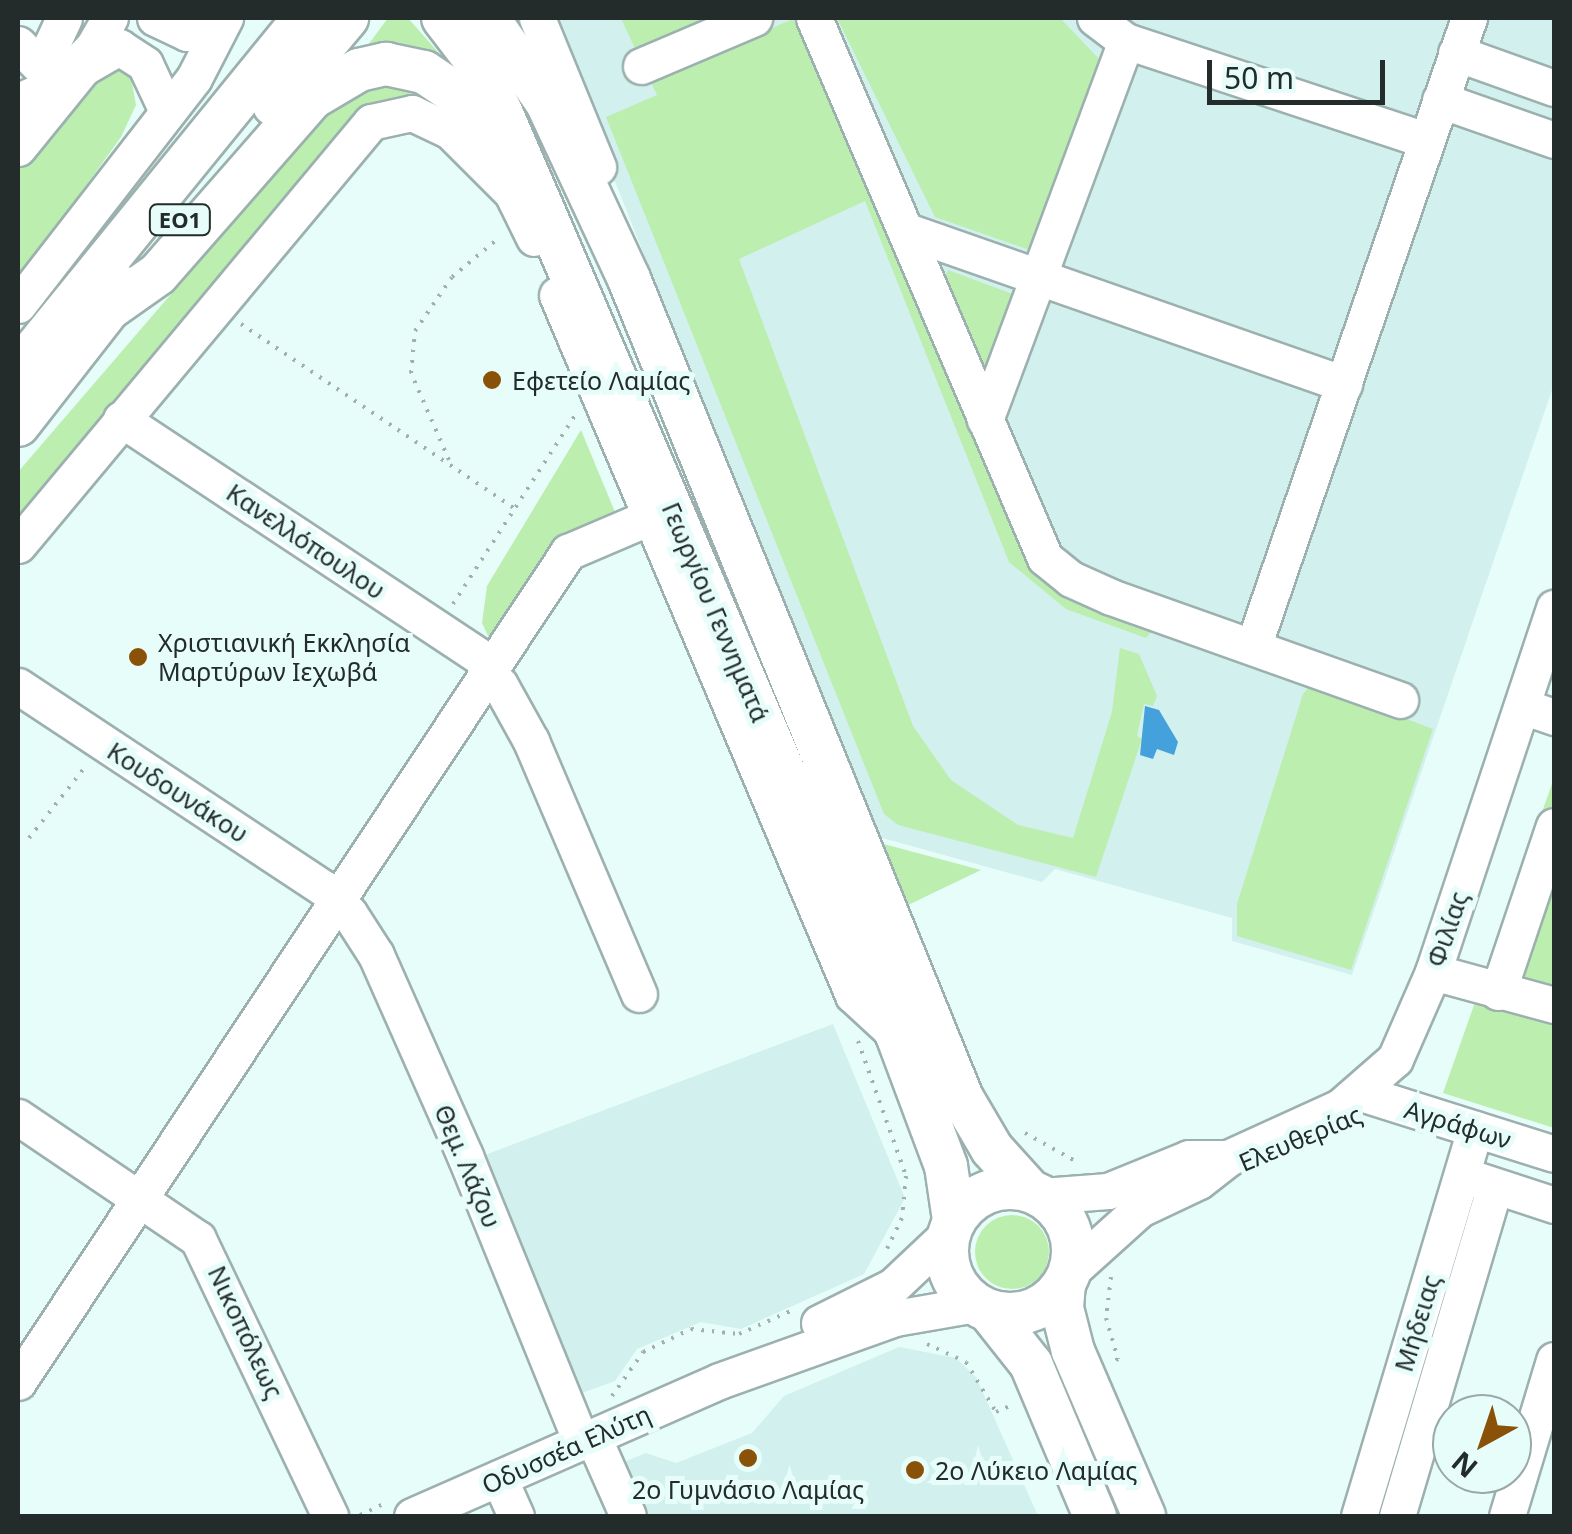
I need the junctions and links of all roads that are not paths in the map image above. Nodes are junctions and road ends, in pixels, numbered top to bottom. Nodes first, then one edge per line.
1 (64, 18) edge
2 (155, 18) edge
3 (222, 18) edge
4 (304, 18) edge
5 (347, 18) edge
6 (444, 18) edge
7 (488, 18) edge
8 (512, 18) edge
9 (537, 18) edge
10 (754, 18) edge
11 (814, 18) edge
12 (1095, 18) edge
13 (1468, 18) edge
14 (118, 28) edge
15 (1126, 40) junction
16 (18, 44) edge
17 (1456, 53) junction
18 (641, 66) dead end
19 (57, 84) junction
20 (1554, 88) edge
21 (1440, 100) junction
22 (18, 101) edge
23 (546, 103) junction
24 (167, 111) junction
25 (1426, 140) junction
26 (1554, 140) edge
27 (18, 148) edge
28 (533, 210) junction
29 (910, 232) junction
30 (1041, 278) junction
31 (628, 279) junction
32 (18, 306) edge
33 (107, 310) junction
34 (63, 367) junction
35 (18, 370) edge
36 (1344, 384) junction
37 (122, 419) junction
38 (986, 420) junction
39 (18, 426) edge
40 (18, 446) edge
41 (650, 517) junction
42 (18, 545) edge
43 (1554, 608) edge
44 (1253, 646) junction
45 (1546, 660) edge
46 (488, 669) junction
47 (18, 686) edge
48 (1400, 700) dead end
49 (1538, 712) edge
50 (1554, 826) edge
51 (338, 899) junction
52 (1436, 962) junction
53 (1501, 983) junction
54 (639, 994) dead end
55 (1554, 1005) edge
56 (897, 1035) junction
57 (1361, 1094) junction
58 (18, 1117) edge
59 (1474, 1129) junction
60 (1554, 1154) edge
61 (1234, 1170) junction
62 (1461, 1175) junction
63 (1495, 1186) junction
64 (1035, 1193) junction
65 (140, 1199) junction
66 (1554, 1205) edge
67 (952, 1226) junction
68 (1067, 1278) junction
69 (882, 1295) junction
70 (983, 1308) junction
71 (1554, 1360) edge
72 (18, 1382) edge
73 (1389, 1415) junction
74 (1424, 1427) junction
75 (582, 1433) junction
76 (500, 1478) junction
77 (330, 1516) edge
78 (412, 1516) edge
79 (516, 1516) edge
80 (628, 1516) edge
81 (1095, 1516) edge
82 (1144, 1516) edge
83 (1359, 1516) edge
84 (1398, 1516) edge
85 (1508, 1516) edge

1 - 19 street
2 - 3 street
3 - 24 street
4 - 35 main road, ΕΟ1
5 - 33 main road, ΕΟ1
6 - 28 main road, Γεωργίου Γεννηματά
7 - 23 main road, Γεωργίου Γεννηματά
8 - 23 main road
9 - 31 street
10 - 18 street
11 - 29 street
12 - 15 street
13 - 17 street
14 - 19 street
14 - 24 street
14 - 27 street
15 - 25 street
15 - 30 street
16 - 19 street
17 - 20 street
17 - 21 street
19 - 22 street
21 - 25 street
21 - 26 street
23 - 31 main road, Γεωργίου Γεννηματά
24 - 32 street
25 - 36 street
28 - 33 main road
28 - 37 street
28 - 41 street
28 - 56 main road, Γεωργίου Γεννηματά
29 - 30 street
29 - 38 street
30 - 36 street
30 - 38 street
31 - 64 main road, Γεωργίου Γεννηματά
33 - 34 main road, ΕΟ1
34 - 39 main road, ΕΟ1
34 - 40 main road
36 - 44 street
37 - 42 street
37 - 46 street, Κανελλόπουλου
38 - 44 street
41 - 46 street
41 - 56 street
43 - 45 street, Φιλίας
44 - 48 street
45 - 49 street, Φιλίας
46 - 51 street
46 - 54 street, Κανελλόπουλου
47 - 51 street, Κουδουνάκου
49 - 52 street, Φιλίας
50 - 53 street
51 - 65 street
51 - 75 street, Θεμ. Λάζου
52 - 53 street
52 - 57 street, Φιλίας
53 - 55 street
56 - 67 main road, Γεωργίου Γεννηματά
57 - 59 street, Αγράφων
57 - 61 street, Φιλίας
58 - 65 street, Νικοπόλεως
59 - 60 street, Αγράφων
59 - 62 street, Μήδειας
61 - 64 street, Φιλίας
61 - 68 street, Φιλίας
62 - 63 street
62 - 73 street, Μήδειας
63 - 66 street
63 - 74 street
64 - 67 main road
64 - 68 main road, Γεωργίου Γεννηματά
65 - 72 street
65 - 77 street, Νικοπόλεως
67 - 69 street, Οδυσσέα Ελύτη
67 - 70 main road, Γεωργίου Γεννηματά
68 - 70 main road
68 - 82 main road, Γεωργίου Γεννηματά
69 - 70 street, Οδυσσέα Ελύτη
69 - 75 street, Οδυσσέα Ελύτη
70 - 81 main road, Γεωργίου Γεννηματά
71 - 85 street
73 - 74 street
73 - 83 street, Μήδειας
74 - 84 street
75 - 76 street, Οδυσσέα Ελύτη
75 - 80 street, Θεμ. Λάζου
76 - 78 street, Οδυσσέα Ελύτη
76 - 79 street

